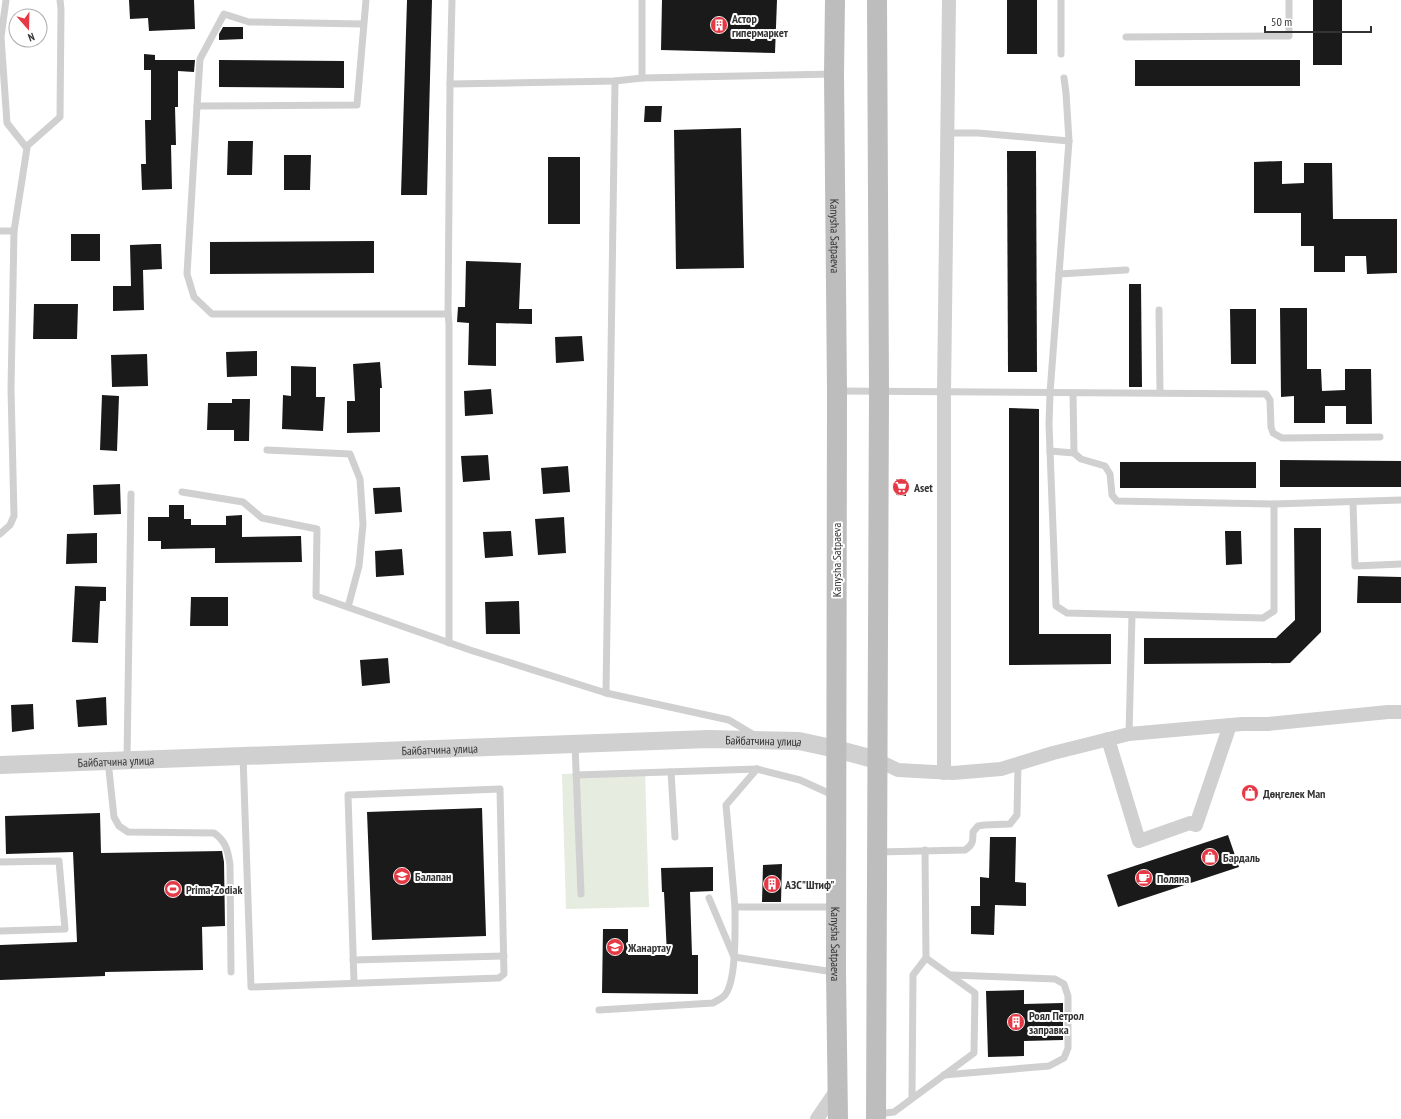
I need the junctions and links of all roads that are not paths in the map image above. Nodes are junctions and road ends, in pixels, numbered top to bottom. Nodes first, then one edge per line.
1 (6, 0) edge
2 (60, 0) edge
3 (366, 0) edge
4 (452, 0) edge
5 (642, 0) edge
6 (835, 0) edge
7 (877, 0) edge
8 (949, 0) edge
9 (1061, 0) edge
10 (1289, 0) edge
11 (363, 24) junction
12 (1126, 37) dead end
13 (1061, 54) dead end
14 (834, 74) junction
15 (642, 78) junction
16 (1064, 78) dead end
17 (615, 81) junction
18 (450, 84) junction
19 (197, 106) junction
20 (947, 133) junction
21 (1069, 141) junction
22 (26, 147) junction
23 (0, 231) edge
24 (14, 231) junction
25 (1126, 270) dead end
26 (1059, 274) junction
27 (1159, 310) dead end
28 (448, 314) junction
29 (837, 391) junction
30 (879, 392) junction
31 (944, 392) junction
32 (1050, 393) junction
33 (1073, 393) junction
34 (1160, 393) junction
35 (1380, 437) dead end
36 (267, 450) dead end
37 (1050, 451) junction
38 (1074, 453) junction
39 (182, 492) dead end
40 (131, 494) dead end
41 (1401, 500) edge
42 (1353, 502) junction
43 (1274, 504) junction
44 (0, 534) edge
45 (1401, 564) edge
46 (348, 608) junction
47 (1132, 615) junction
48 (449, 643) junction
49 (606, 693) junction
50 (1401, 712) edge
51 (1230, 725) junction
52 (1129, 734) junction
53 (1108, 739) junction
54 (761, 740) junction
55 (575, 744) junction
56 (836, 749) junction
57 (243, 756) junction
58 (126, 760) junction
59 (877, 760) junction
60 (108, 761) junction
61 (1018, 764) junction
62 (0, 765) edge
63 (757, 769) junction
64 (671, 772) junction
65 (944, 773) junction
66 (576, 775) junction
67 (837, 797) junction
68 (674, 837) dead end
69 (925, 850) junction
70 (877, 852) junction
71 (0, 862) edge
72 (581, 894) dead end
73 (709, 898) dead end
74 (735, 907) junction
75 (837, 907) junction
76 (0, 931) edge
77 (504, 956) junction
78 (734, 957) junction
79 (926, 958) junction
80 (353, 960) junction
81 (231, 972) dead end
82 (836, 972) junction
83 (951, 976) junction
84 (354, 984) junction
85 (599, 1010) dead end
86 (944, 1075) junction
87 (838, 1087) junction
88 (912, 1098) junction
89 (886, 1116) edge
90 (818, 1119) edge
91 (838, 1119) edge

1 - 22 lane
2 - 22 lane
3 - 11 lane
4 - 18 lane
5 - 15 lane
6 - 14 main road, Kanysha Satpaeva
7 - 30 main road
8 - 20 street
9 - 13 lane
10 - 12 lane
11 - 19 lane
11 - 19 lane
14 - 15 lane
14 - 29 main road, Kanysha Satpaeva
15 - 17 lane
16 - 21 lane
17 - 18 lane
17 - 49 lane
18 - 28 lane
19 - 28 lane
20 - 21 lane
20 - 31 street
21 - 26 lane
22 - 24 lane
23 - 24 lane
24 - 44 lane
25 - 26 lane
26 - 32 lane
27 - 34 lane
28 - 48 lane
29 - 30 lane
29 - 56 main road, Kanysha Satpaeva
30 - 31 lane
30 - 59 main road
31 - 32 lane
31 - 65 street
32 - 33 lane
32 - 37 lane
33 - 34 lane
33 - 38 lane
34 - 35 lane
36 - 46 lane
37 - 38 lane
37 - 47 lane
38 - 43 lane
39 - 46 lane
40 - 58 lane
41 - 42 lane
42 - 43 lane
42 - 45 lane
43 - 47 lane
46 - 48 lane
47 - 52 lane
48 - 49 lane
49 - 54 lane
50 - 51 street
51 - 52 street
51 - 53 street
52 - 53 street
53 - 61 street
54 - 55 street, Байбатчина улица
54 - 56 street, Байбатчина улица
55 - 57 street, Байбатчина улица
55 - 66 lane
56 - 59 street, Байбатчина улица
56 - 67 main road, Kanysha Satpaeva
57 - 58 street, Байбатчина улица
57 - 84 lane
58 - 60 street, Байбатчина улица
59 - 65 street
59 - 70 main road
60 - 62 street, Байбатчина улица
60 - 81 lane
61 - 65 street
61 - 69 lane
63 - 64 lane
63 - 67 lane
63 - 74 lane
64 - 66 lane
64 - 68 lane
66 - 72 lane
67 - 75 main road, Kanysha Satpaeva
69 - 70 lane
69 - 79 lane
70 - 89 main road
71 - 76 lane
73 - 78 lane
74 - 75 lane
74 - 78 lane
75 - 82 main road, Kanysha Satpaeva
77 - 80 lane
77 - 80 lane
77 - 84 lane
78 - 82 lane
78 - 85 lane
79 - 83 lane
79 - 88 lane
80 - 84 lane
82 - 87 main road, Kanysha Satpaeva
83 - 86 lane
83 - 86 lane
86 - 88 lane
87 - 90 street
87 - 91 main road, Kanysha Satpaeva
88 - 89 lane

